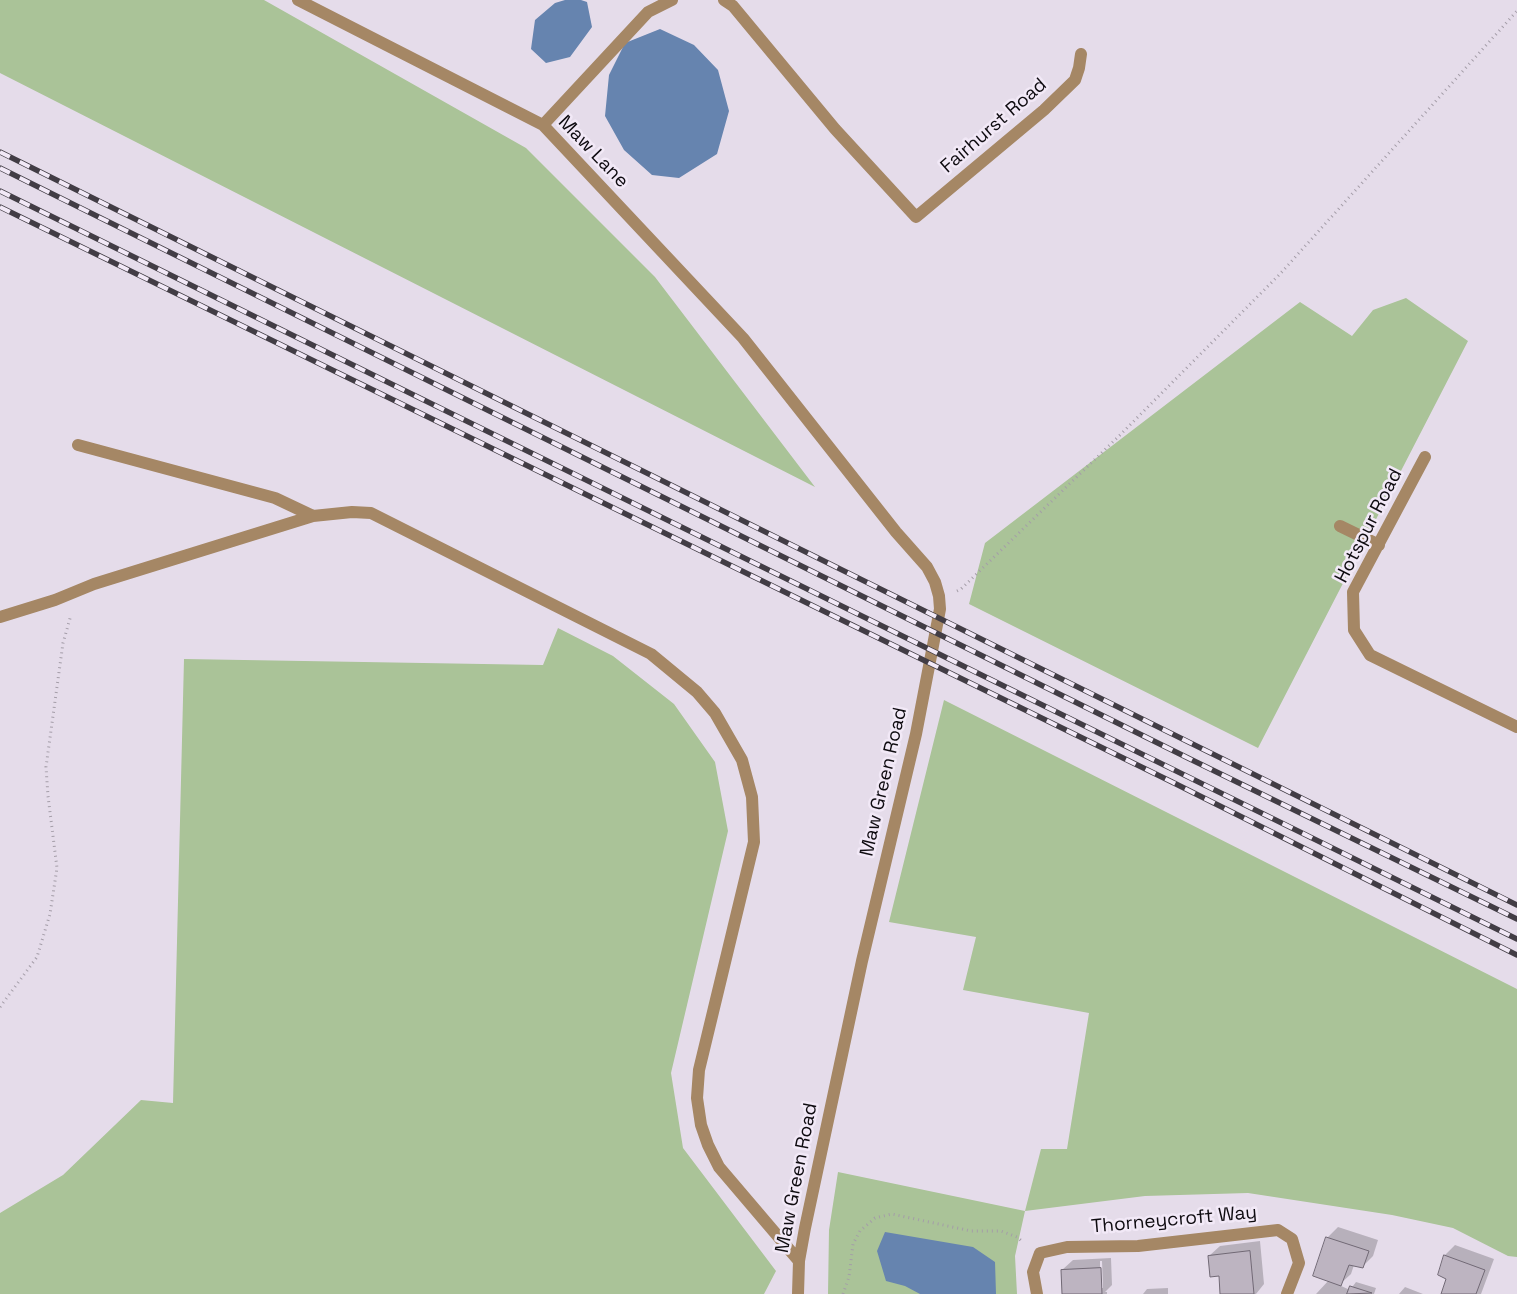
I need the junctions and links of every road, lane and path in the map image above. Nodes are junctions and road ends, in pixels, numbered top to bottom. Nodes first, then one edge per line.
1 (298, 0) edge
2 (672, 0) edge
3 (724, 0) edge
4 (1517, 11) edge
5 (1081, 54) dead end
6 (542, 125) junction
7 (743, 338) joint
8 (78, 445) dead end
9 (1425, 457) dead end
10 (312, 516) junction
11 (1340, 526) dead end
12 (1378, 545) junction
13 (953, 592) dead end
14 (72, 611) dead end
15 (0, 616) edge
16 (1517, 727) edge
17 (0, 1007) edge
18 (1040, 1253) junction
19 (799, 1261) junction
20 (798, 1294) edge
21 (843, 1294) edge
22 (1036, 1294) edge
23 (1287, 1294) edge

1 - 6 street, Maw Lane
2 - 6 street
3 - 5 street, Fairhurst Road
4 - 13 path
6 - 7 street, Maw Lane
7 - 19 street, Maw Green Road
8 - 10 street
9 - 12 street, Hotspur Road
10 - 15 street
10 - 19 street
11 - 12 street
12 - 16 street, Hotspur Road
14 - 17 path
18 - 21 path
18 - 22 street
18 - 23 street, Thorneycroft Way
19 - 20 street, Maw Green Road

